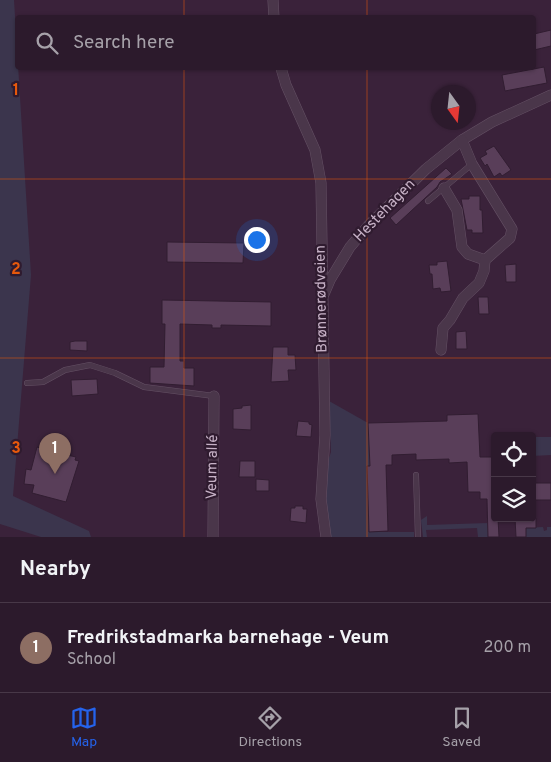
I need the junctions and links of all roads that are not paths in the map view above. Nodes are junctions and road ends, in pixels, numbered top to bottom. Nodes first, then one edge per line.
1 (272, 0) edge
2 (274, 15) edge
3 (282, 70) edge
4 (551, 95) edge
5 (462, 140) junction
6 (472, 164) junction
7 (444, 188) junction
8 (428, 201) dead end
9 (485, 260) junction
10 (324, 295) junction
11 (441, 350) dead end
12 (27, 383) dead end
13 (214, 396) joint
14 (416, 475) dead end
15 (213, 537) edge
16 (326, 537) edge
17 (418, 537) edge

1 - 2 street
3 - 10 street, Brønnerødveien
4 - 5 street, Hestehagen
5 - 6 street
5 - 10 street, Hestehagen
6 - 7 lane, Hestehagen
6 - 9 street
7 - 8 lane, Hestehagen
7 - 9 street
9 - 11 street
10 - 16 street, Brønnerødveien
12 - 13 lane
13 - 15 street, Veum allé
14 - 17 lane

